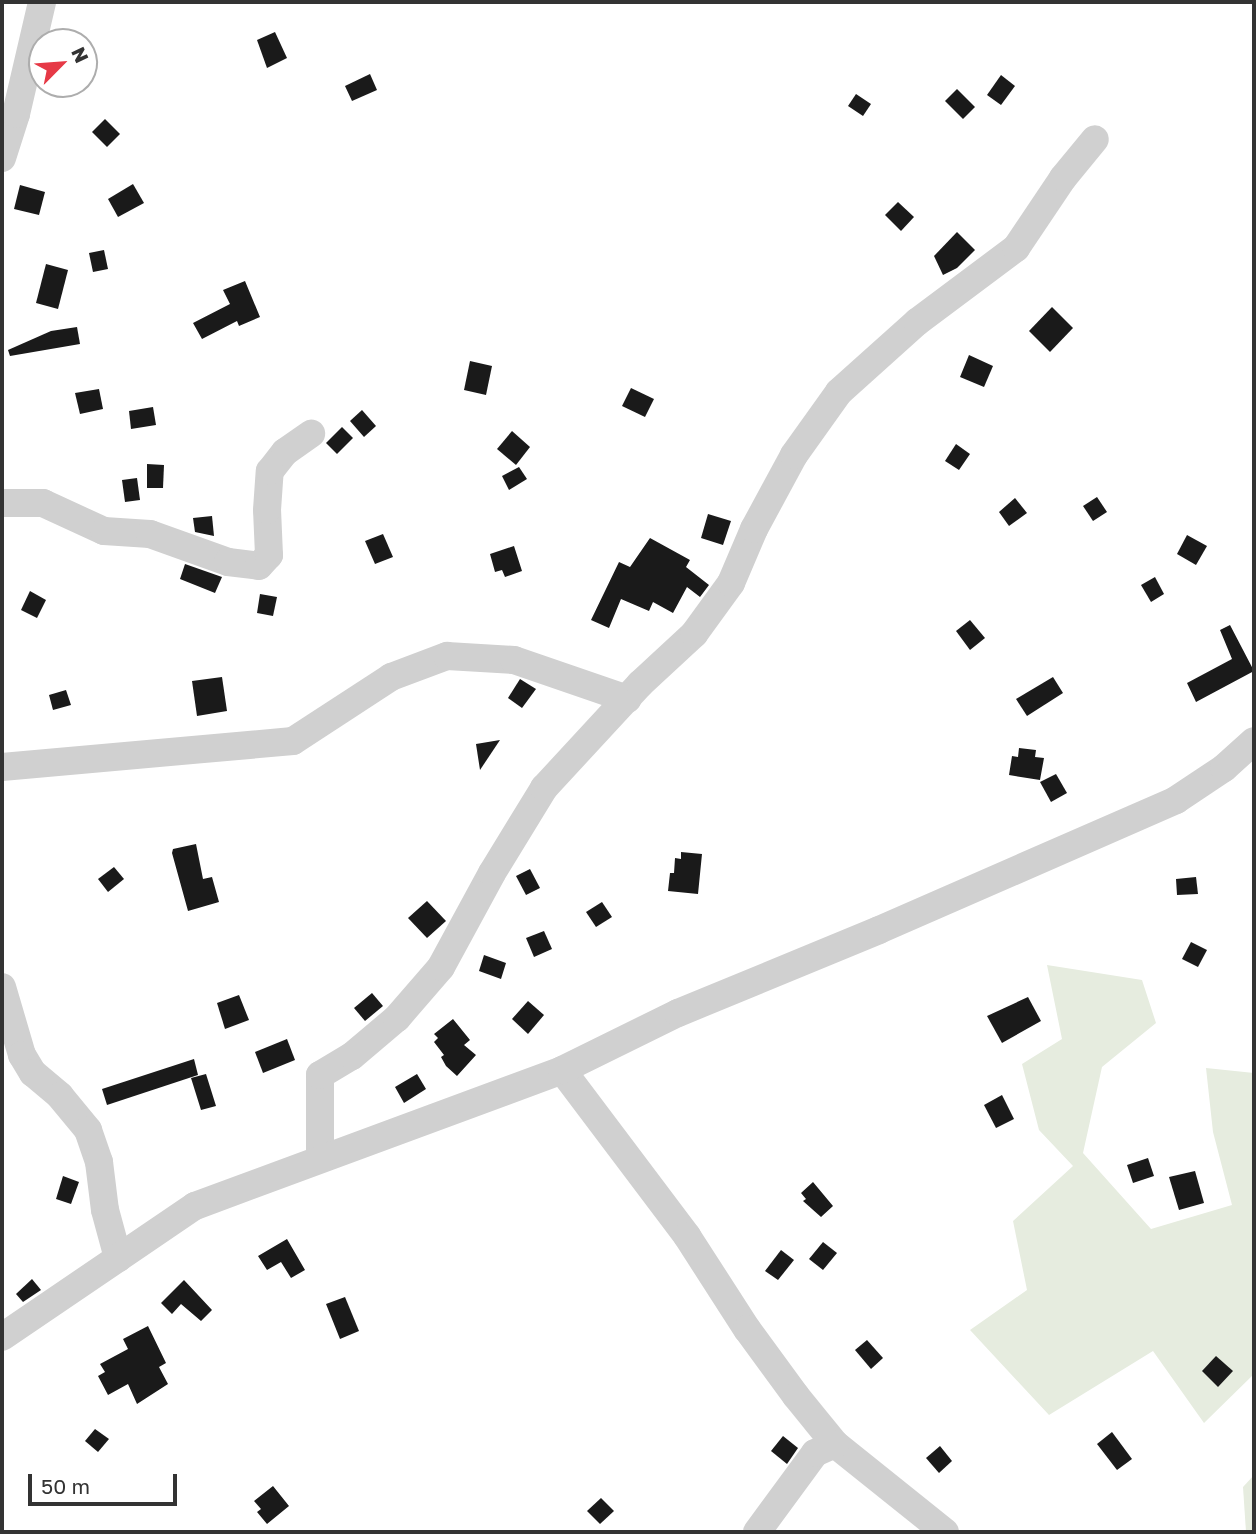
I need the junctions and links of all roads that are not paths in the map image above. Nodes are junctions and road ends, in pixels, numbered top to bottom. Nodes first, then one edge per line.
1 (41, 2) edge
2 (1095, 139) dead end
3 (2, 158) edge
4 (311, 433) dead end
5 (2, 503) edge
6 (627, 699) junction
7 (1254, 741) edge
8 (2, 766) edge
9 (2, 987) edge
10 (562, 1070) junction
11 (320, 1158) junction
12 (118, 1258) junction
13 (2, 1337) edge
14 (835, 1444) junction
15 (757, 1532) edge
16 (946, 1532) edge

1 - 3 street
2 - 6 street
4 - 5 street
6 - 8 street
6 - 11 street
7 - 10 street
9 - 12 street
10 - 11 street
10 - 14 street
11 - 12 street
12 - 13 street
14 - 15 street
14 - 16 street

